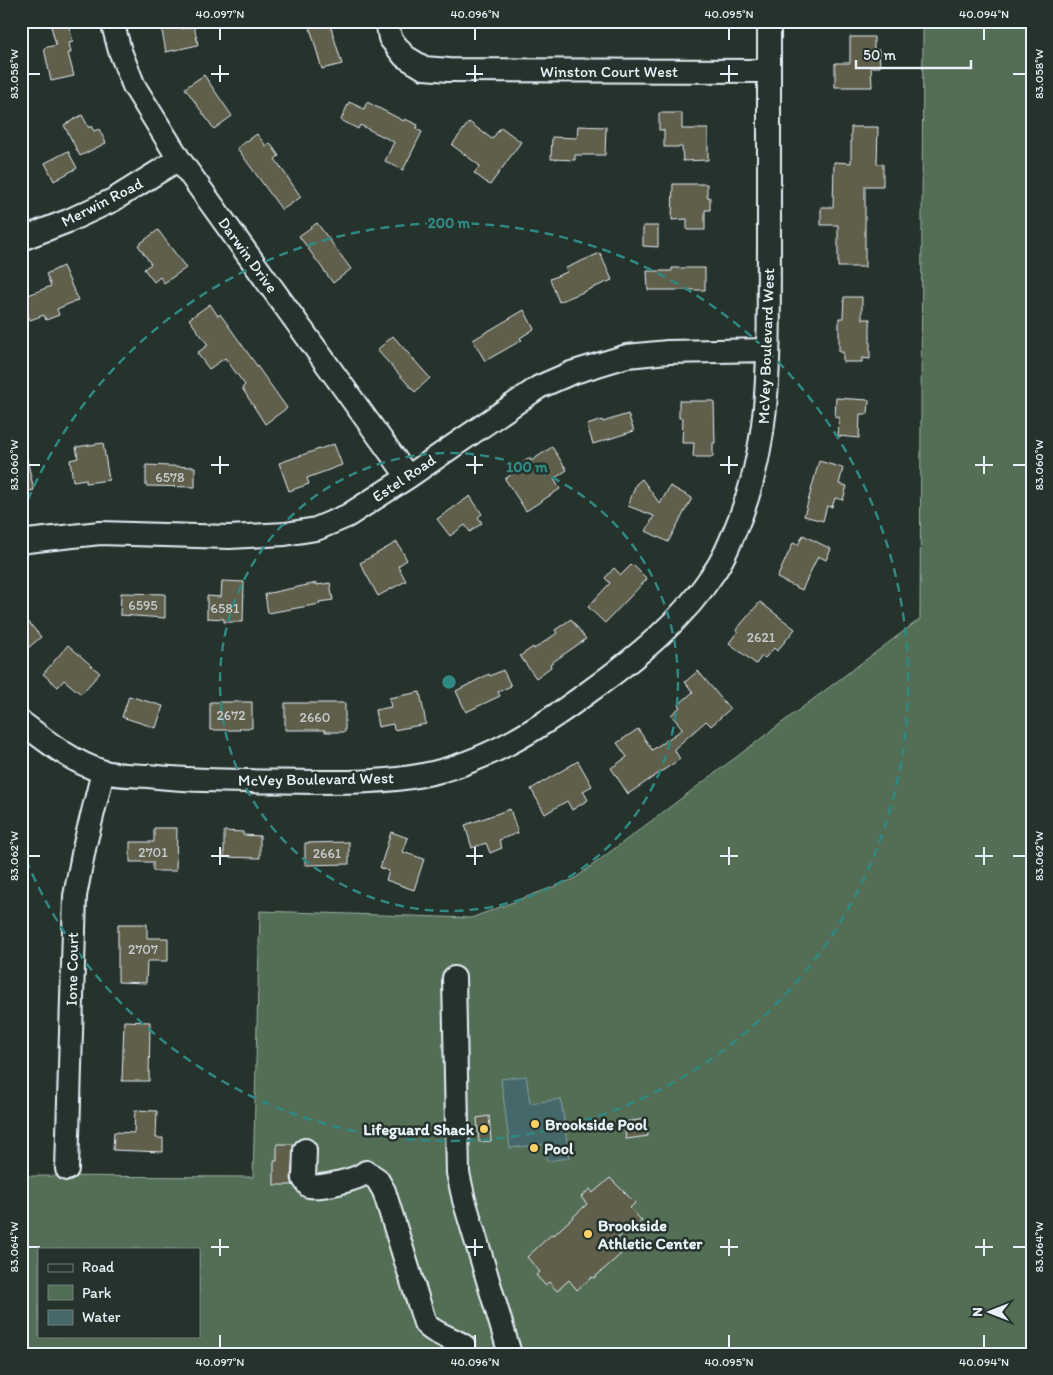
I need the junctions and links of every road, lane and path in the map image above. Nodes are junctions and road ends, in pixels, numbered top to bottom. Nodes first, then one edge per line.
1 (112, 21) edge
2 (387, 21) edge
3 (769, 21) edge
4 (769, 71) junction
5 (179, 159) junction
6 (21, 239) edge
7 (768, 350) junction
8 (408, 477) junction
9 (21, 543) edge
10 (21, 722) edge
11 (103, 772) junction
12 (454, 978) dead end
13 (305, 1150) dead end
14 (67, 1169) dead end
15 (464, 1346) dead end
16 (510, 1354) edge

1 - 5 street, Darwin Drive
2 - 4 street, Winston Court West
3 - 4 street, McVey Boulevard West
4 - 7 street, McVey Boulevard West
5 - 6 street, Merwin Road
5 - 8 street, Darwin Drive
7 - 8 street, Estel Road
7 - 11 street, McVey Boulevard West
8 - 9 street, Estel Road
10 - 11 street, McVey Boulevard West
11 - 14 street, Ione Court
12 - 16 street
13 - 15 street

